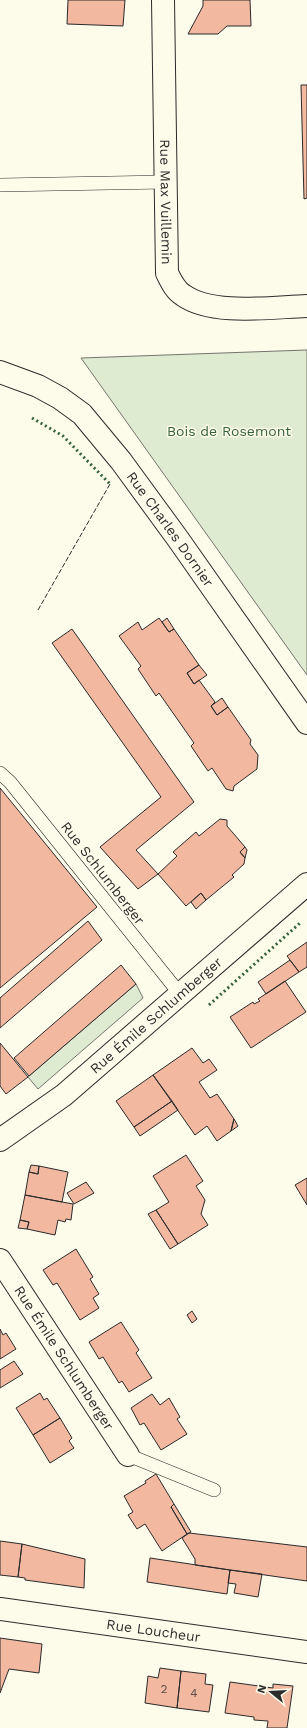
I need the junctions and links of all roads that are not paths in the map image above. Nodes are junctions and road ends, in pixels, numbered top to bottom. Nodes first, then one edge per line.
1 (163, 0) edge
2 (165, 182) junction
3 (0, 186) edge
4 (307, 306) edge
5 (0, 372) edge
6 (307, 723) edge
7 (0, 773) edge
8 (307, 884) edge
9 (180, 994) junction
10 (0, 1140) edge
11 (0, 1260) edge
12 (128, 1455) joint
13 (214, 1490) dead end
14 (0, 1609) edge
15 (307, 1652) edge

1 - 2 street, Rue Max Vuillemin
2 - 3 lane
2 - 4 street, Rue Max Vuillemin
5 - 6 street, Rue Charles Dornier
7 - 9 lane, Rue Schlumberger
8 - 9 street, Rue Émile Schlumberger
9 - 10 street, Rue Émile Schlumberger
11 - 12 street, Rue Émile Schlumberger
12 - 13 lane
14 - 15 street, Rue Loucheur

